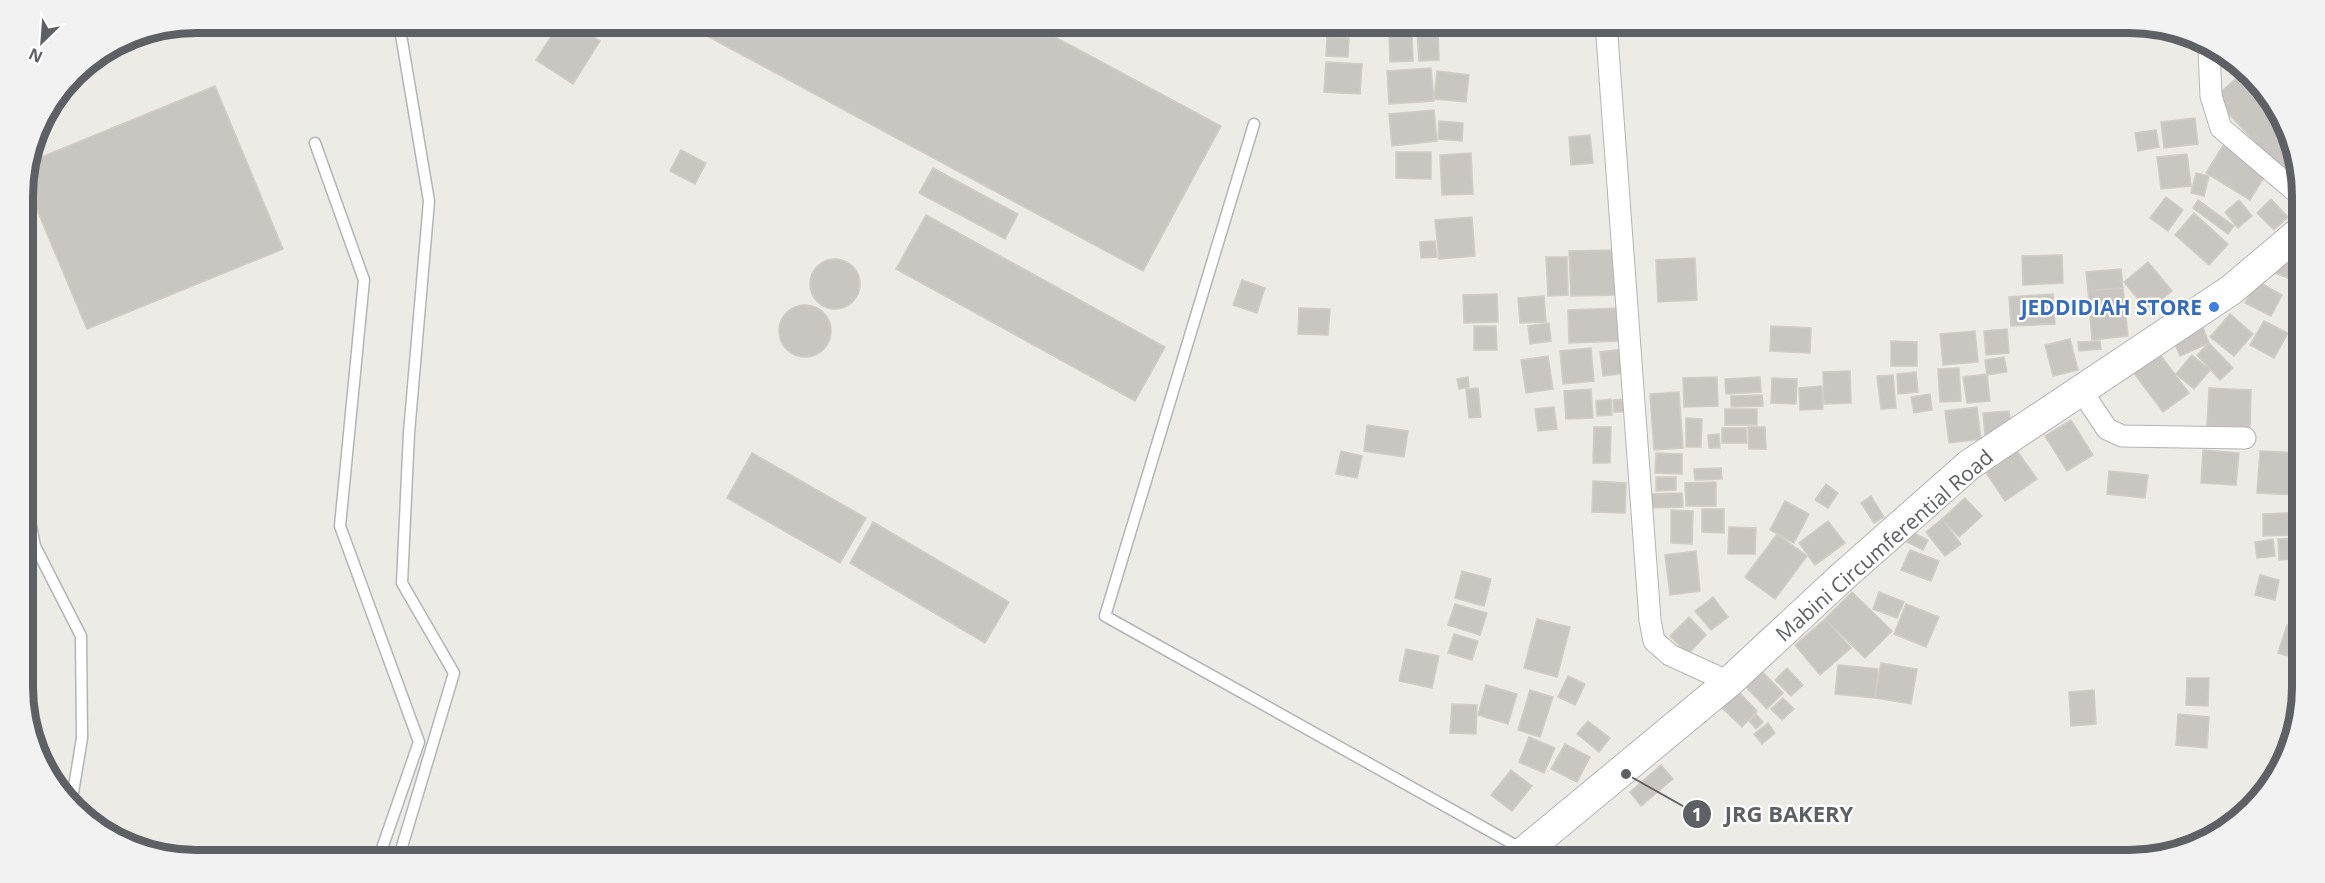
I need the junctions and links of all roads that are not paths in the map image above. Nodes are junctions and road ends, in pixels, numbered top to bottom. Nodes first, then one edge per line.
1 (401, 33) edge
2 (1607, 33) edge
3 (2210, 55) edge
4 (1254, 124) dead end
5 (315, 143) dead end
6 (2292, 188) edge
7 (2292, 239) edge
8 (2081, 390) junction
9 (2245, 438) dead end
10 (33, 539) edge
11 (1729, 682) junction
12 (73, 793) edge
13 (381, 850) edge
14 (401, 850) edge
15 (1511, 850) edge
16 (1526, 850) edge

1 - 14 lane
2 - 11 street
3 - 6 street
4 - 15 lane
5 - 13 lane
7 - 8 main road, Mabini Circumferential Road
8 - 9 street
8 - 11 main road, Mabini Circumferential Road
10 - 12 lane
11 - 16 main road, Mabini Circumferential Road

